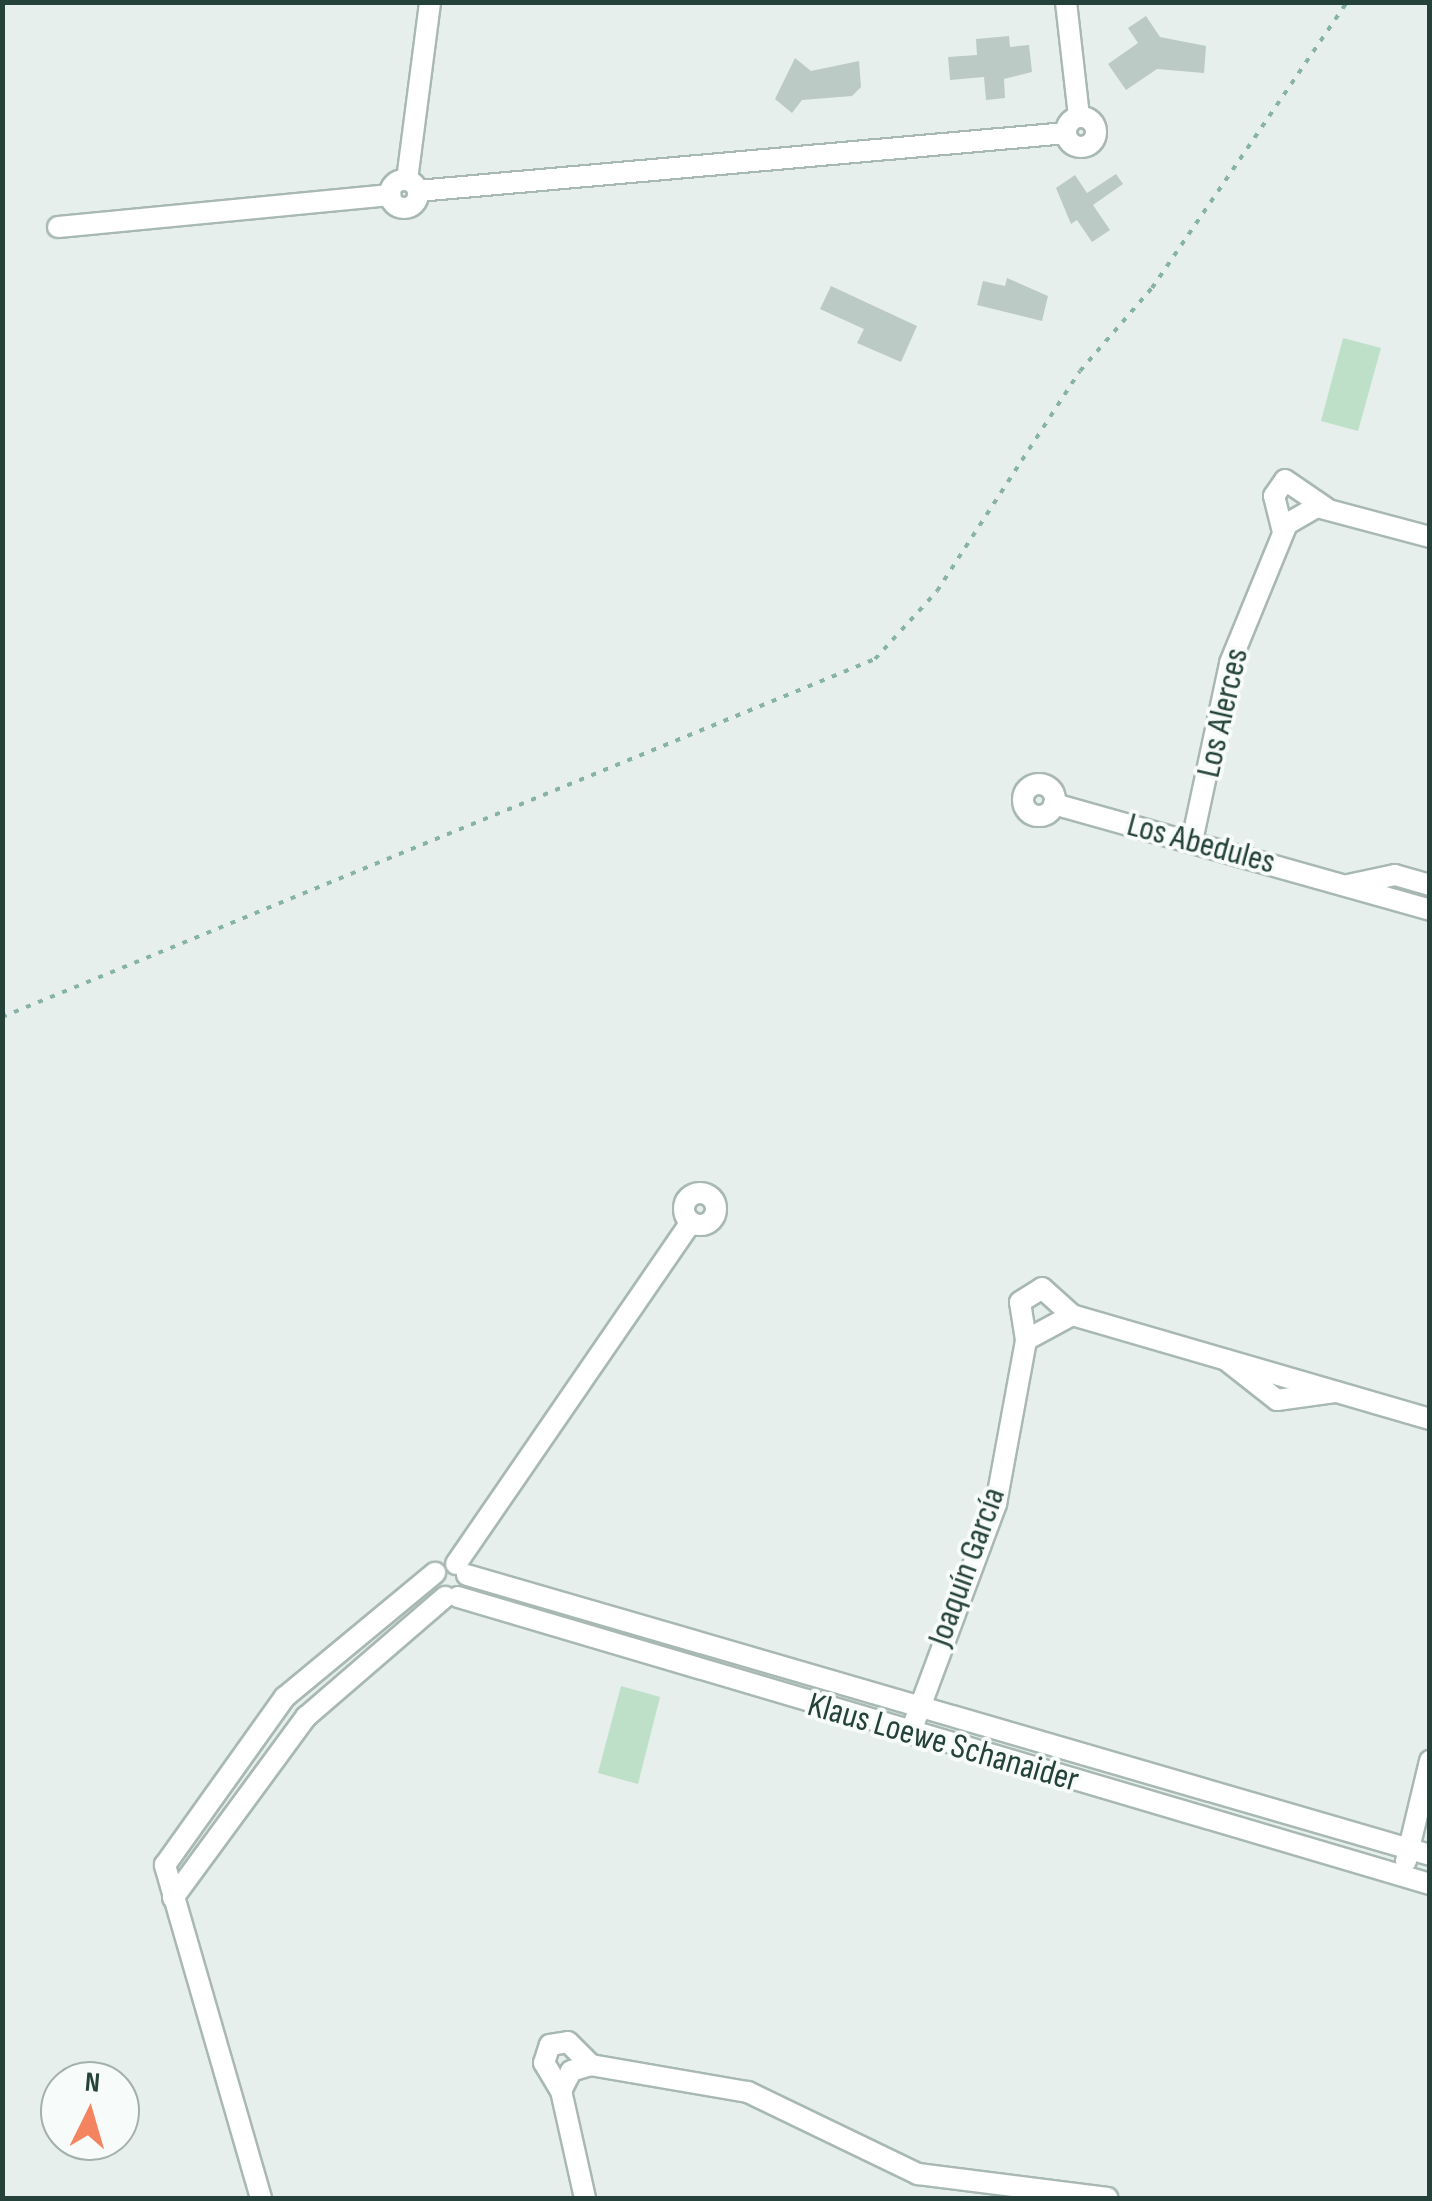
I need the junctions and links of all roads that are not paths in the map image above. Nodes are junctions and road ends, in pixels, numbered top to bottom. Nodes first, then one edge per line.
1 (430, 2) edge
2 (1066, 2) edge
3 (412, 186) junction
4 (58, 227) dead end
5 (1326, 508) junction
6 (1283, 532) junction
7 (1430, 537) edge
8 (1054, 804) dead end
9 (1192, 841) junction
10 (1348, 884) junction
11 (1430, 884) edge
12 (1430, 910) edge
13 (692, 1222) dead end
14 (1072, 1315) junction
15 (1026, 1340) junction
16 (1430, 1419) edge
17 (462, 1570) junction
18 (435, 1573) junction
19 (452, 1597) junction
20 (919, 1706) junction
21 (910, 1734) junction
22 (1430, 1762) edge
23 (1419, 1852) edge
24 (1401, 1876) junction
25 (1430, 1884) edge
26 (173, 1898) junction
27 (592, 2064) junction
28 (561, 2091) junction
29 (261, 2198) edge
30 (586, 2198) edge
31 (1107, 2198) edge

1 - 3 street
2 - 3 street
3 - 4 street
5 - 6 street
5 - 6 street, Los Alerces
5 - 7 street, Los Alerces
6 - 9 street, Los Alerces
8 - 9 street, Los Abedules
9 - 10 street, Los Abedules
10 - 11 street, Los Abedules
10 - 12 street, Los Abedules
13 - 17 street
14 - 15 street
14 - 15 street, Joaquín García
14 - 16 street, Joaquín García
15 - 20 street, Joaquín García
17 - 18 street
17 - 19 street
17 - 20 street, Klaus Loewe Schanaider
18 - 19 street
18 - 26 street
19 - 21 street, Klaus Loewe Schanaider
19 - 26 street
20 - 21 street, Joaquín García
20 - 23 street, Klaus Loewe Schanaider
21 - 24 street, Klaus Loewe Schanaider
22 - 23 street
23 - 24 street
24 - 25 street, Klaus Loewe Schanaider
26 - 29 street
27 - 28 street
27 - 28 street
27 - 31 street
28 - 30 street

